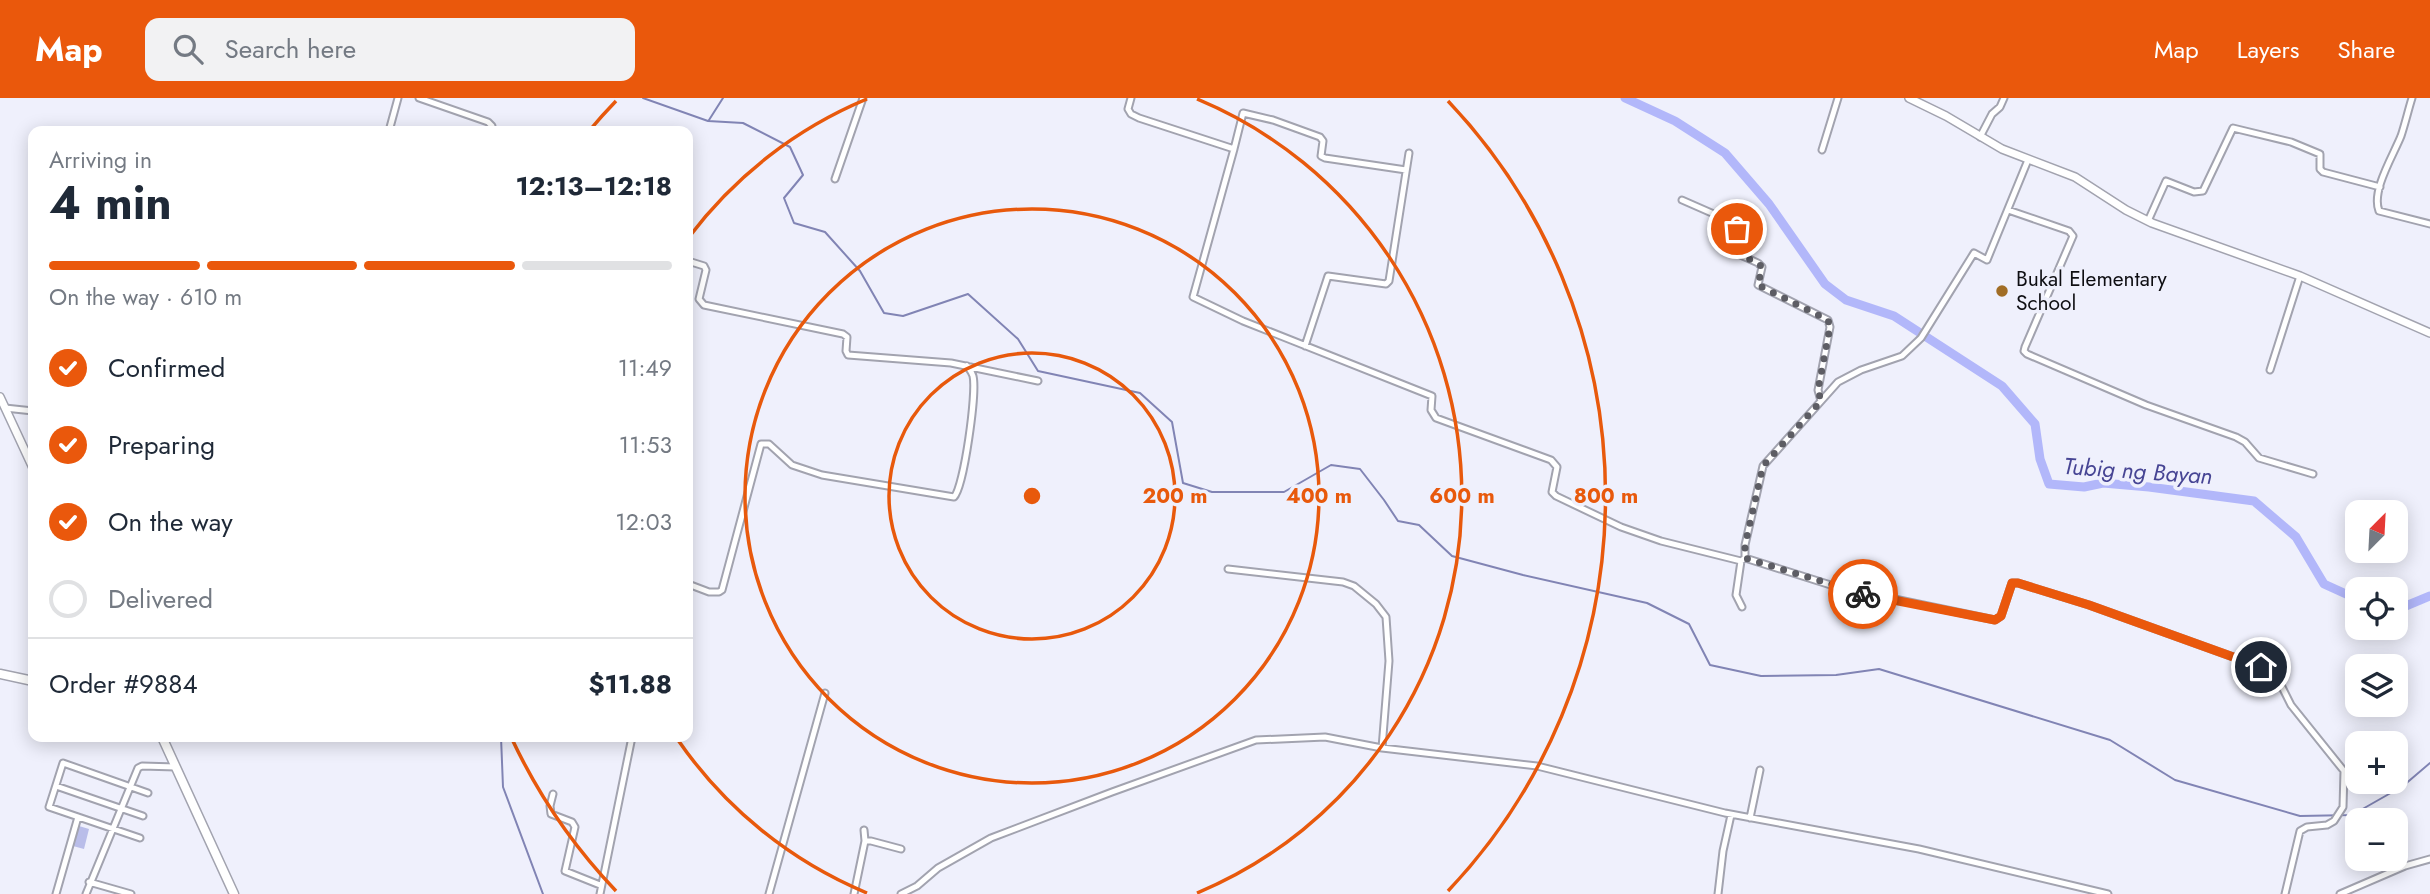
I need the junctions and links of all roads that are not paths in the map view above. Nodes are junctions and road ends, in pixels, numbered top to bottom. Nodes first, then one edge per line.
1 (398, 98) edge
2 (419, 98) edge
3 (863, 98) edge
4 (1131, 98) edge
5 (1839, 98) edge
6 (1909, 98) edge
7 (2004, 98) edge
8 (2412, 98) edge
9 (390, 126) edge
10 (492, 126) edge
11 (1980, 137) junction
12 (1234, 149) junction
13 (1822, 150) dead end
14 (1409, 153) dead end
15 (2028, 160) junction
16 (1406, 170) junction
17 (835, 179) dead end
18 (2380, 187) junction
19 (1682, 200) dead end
20 (2008, 210) junction
21 (2148, 222) junction
22 (2430, 224) edge
23 (693, 263) edge
24 (2300, 276) junction
25 (2430, 333) edge
26 (1305, 346) junction
27 (968, 366) junction
28 (2270, 370) dead end
29 (1038, 381) dead end
30 (0, 397) edge
31 (1821, 401) junction
32 (5, 408) junction
33 (28, 410) edge
34 (28, 457) edge
35 (2313, 474) dead end
36 (1743, 559) junction
37 (1228, 569) dead end
38 (693, 586) edge
39 (1742, 607) dead end
40 (0, 674) edge
41 (28, 680) edge
42 (825, 693) dead end
43 (164, 742) edge
44 (631, 742) edge
45 (1382, 748) junction
46 (176, 767) junction
47 (1760, 770) dead end
48 (56, 786) junction
49 (129, 786) junction
50 (148, 793) dead end
51 (553, 794) dead end
52 (120, 808) junction
53 (1731, 814) junction
54 (143, 816) dead end
55 (78, 817) junction
56 (1750, 818) junction
57 (111, 829) junction
58 (864, 830) dead end
59 (139, 838) dead end
60 (865, 841) junction
61 (901, 849) dead end
62 (2430, 859) edge
63 (89, 882) junction
64 (600, 885) junction
65 (112, 892) edge
66 (56, 894) edge
67 (86, 894) edge
68 (131, 894) edge
69 (234, 894) edge
70 (600, 894) edge
71 (769, 894) edge
72 (854, 894) edge
73 (901, 894) edge
74 (1718, 894) edge
75 (2109, 894) edge
76 (2285, 894) edge
77 (2340, 894) edge

1 - 9 street
2 - 10 street
3 - 17 street
4 - 12 street
5 - 13 street
6 - 11 main road
7 - 11 street
8 - 18 street
11 - 15 main road
12 - 16 street
12 - 26 street
14 - 16 street
15 - 20 street
15 - 21 main road
16 - 26 street
18 - 21 street
18 - 22 street
19 - 31 street
20 - 31 street
20 - 35 street
21 - 24 main road
23 - 27 street
24 - 25 main road
24 - 28 street
26 - 36 street
27 - 29 street
27 - 38 street
30 - 32 main road
31 - 36 street
32 - 33 street
32 - 34 main road
36 - 39 street
36 - 76 street
37 - 45 street
40 - 41 main road
42 - 71 street
43 - 46 main road
44 - 64 street
45 - 53 street
45 - 73 street
46 - 49 street
46 - 69 main road
47 - 56 street
48 - 49 street
48 - 52 street
48 - 55 street
49 - 50 street
49 - 52 street
51 - 64 street
52 - 54 street
52 - 57 street
53 - 56 street
53 - 74 street
55 - 57 street
55 - 66 street
56 - 75 street
57 - 59 street
57 - 63 street
58 - 60 street
60 - 61 street
60 - 72 street
62 - 77 street
63 - 65 street
63 - 67 street
64 - 70 street
65 - 68 street

